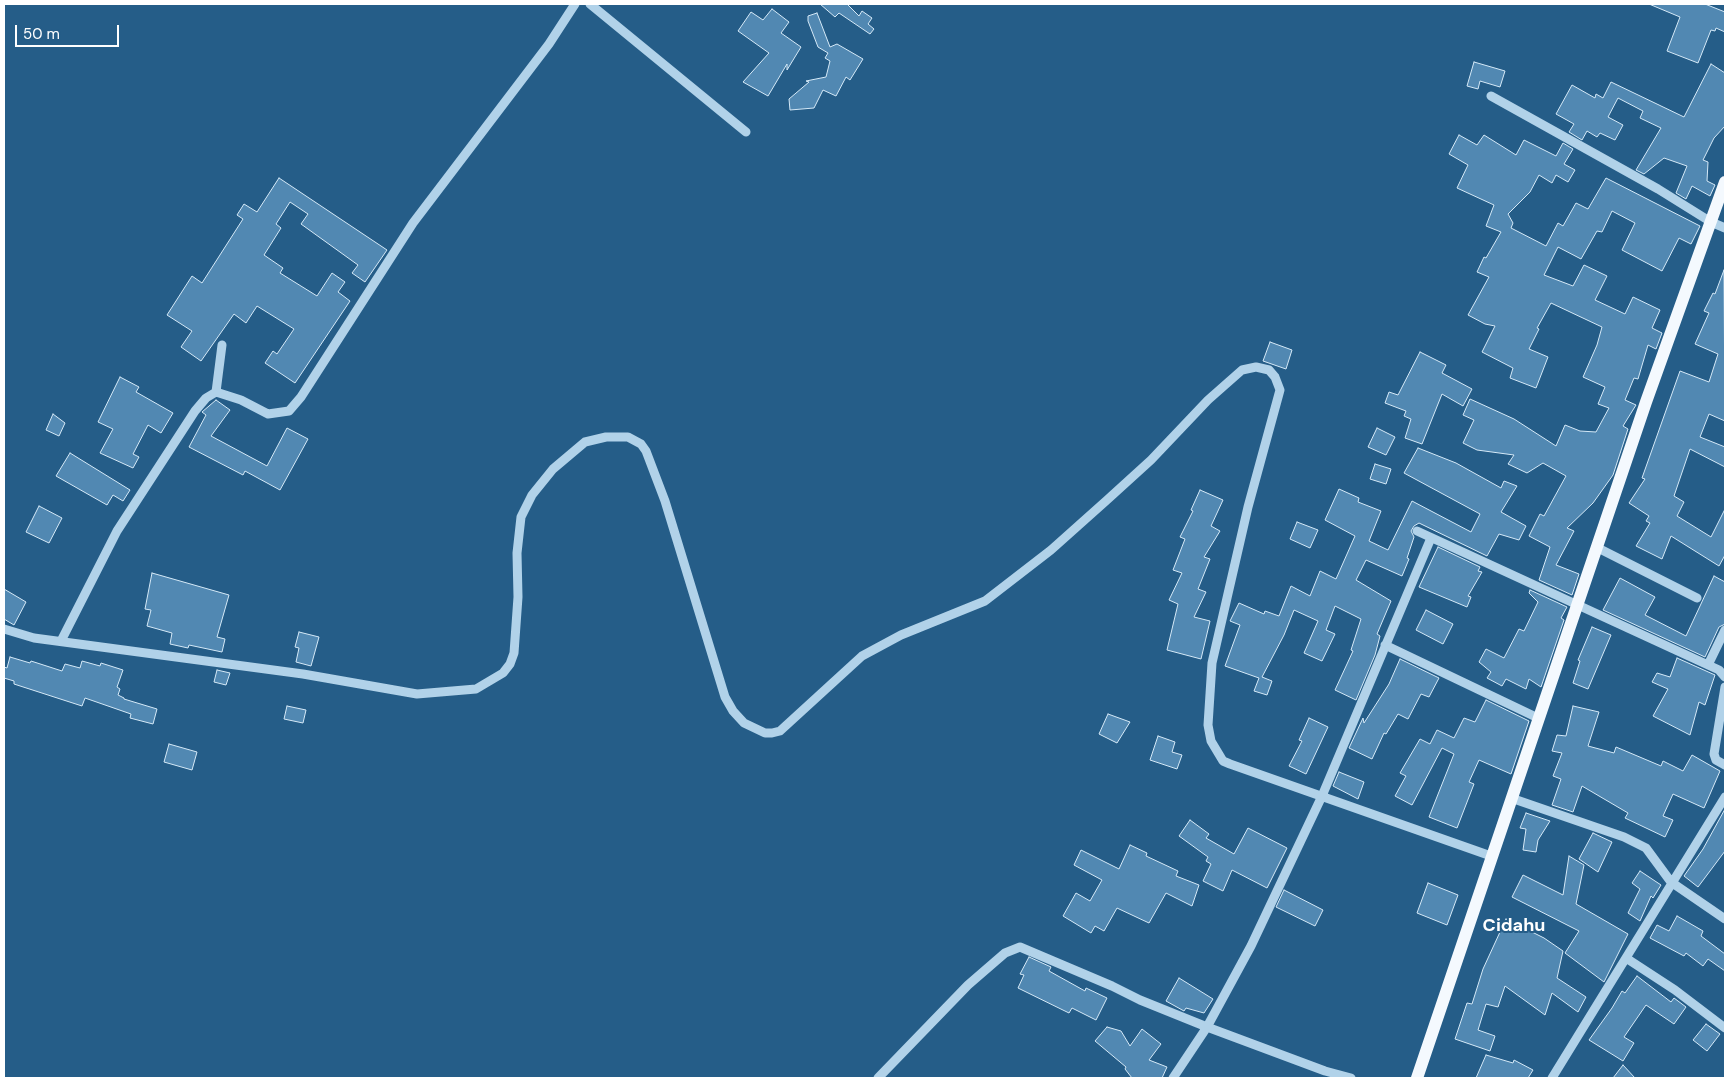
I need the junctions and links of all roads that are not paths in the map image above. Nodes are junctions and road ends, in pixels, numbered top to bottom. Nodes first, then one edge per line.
1 (575, 4) edge
2 (590, 4) edge
3 (1491, 96) dead end
4 (746, 132) dead end
5 (1725, 182) edge
6 (1711, 222) junction
7 (1725, 228) edge
8 (222, 345) dead end
9 (216, 392) junction
10 (1417, 531) dead end
11 (1431, 538) junction
12 (1596, 547) junction
13 (1697, 598) dead end
14 (1576, 606) junction
15 (4, 629) edge
16 (1725, 630) edge
17 (61, 641) junction
18 (1386, 645) junction
19 (1708, 665) junction
20 (1725, 677) edge
21 (1725, 687) edge
22 (1538, 718) junction
23 (1725, 765) edge
24 (1322, 796) junction
25 (1725, 797) edge
26 (1511, 798) junction
27 (1491, 856) junction
28 (1671, 882) junction
29 (1725, 919) edge
30 (1626, 958) junction
31 (1207, 1027) junction
32 (1725, 1028) edge
33 (1324, 1075) edge
34 (878, 1078) edge
35 (1172, 1078) edge
36 (1351, 1078) edge
37 (1417, 1078) edge
38 (1552, 1078) edge

1 - 9 street
2 - 4 street
3 - 6 street
5 - 6 main road
6 - 7 street
6 - 12 main road
8 - 9 street
9 - 17 street
10 - 11 street
11 - 14 street
11 - 18 street
12 - 13 street
12 - 14 main road
14 - 19 street
14 - 22 main road
15 - 17 street
16 - 19 street
17 - 24 street
18 - 22 street
18 - 24 street
19 - 20 street
21 - 23 street
22 - 26 main road
24 - 27 street
24 - 31 street
25 - 28 street
26 - 27 main road
26 - 28 street
27 - 37 main road
28 - 29 street
28 - 30 street
30 - 32 street
30 - 38 street
31 - 33 street
31 - 34 street
31 - 35 street
33 - 36 street

